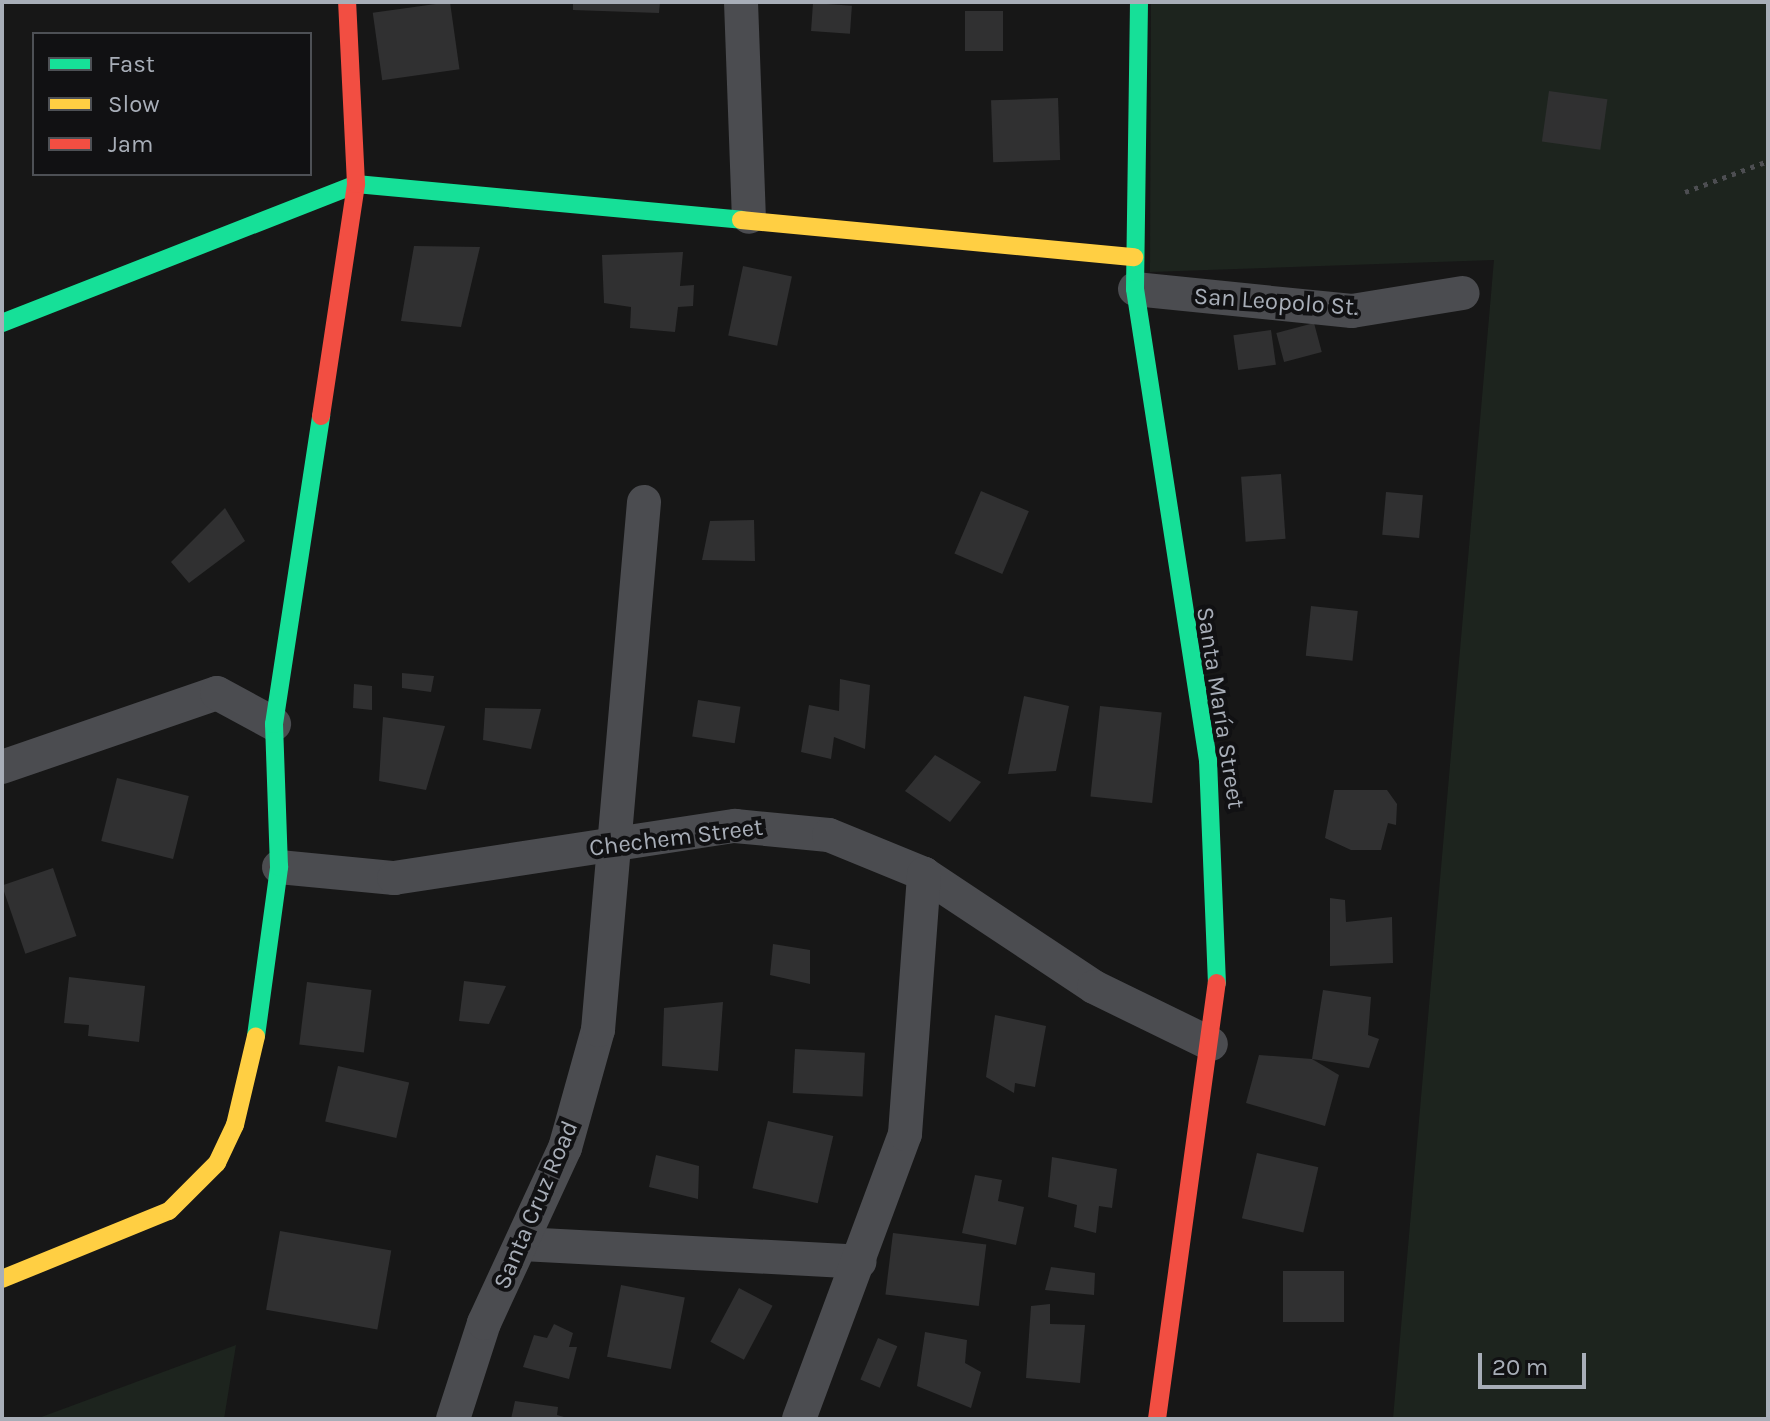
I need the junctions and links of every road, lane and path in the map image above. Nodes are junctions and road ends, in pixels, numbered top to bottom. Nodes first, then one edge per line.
1 (347, 2) edge
2 (741, 2) edge
3 (1139, 2) edge
4 (1768, 161) edge
5 (356, 184) junction
6 (1685, 192) dead end
7 (749, 217) junction
8 (1134, 273) junction
9 (1463, 293) dead end
10 (2, 323) edge
11 (644, 502) dead end
12 (274, 724) junction
13 (2, 767) edge
14 (616, 844) junction
15 (279, 867) junction
16 (924, 874) junction
17 (1211, 1044) junction
18 (522, 1244) junction
19 (860, 1262) junction
20 (2, 1279) edge
21 (453, 1419) edge
22 (799, 1419) edge
23 (1157, 1419) edge

1 - 5 street
2 - 7 street
3 - 8 street, Santa María Street
4 - 6 path
5 - 7 street
5 - 10 street
5 - 12 street
7 - 8 street
8 - 9 street, San Leopolo St.
8 - 17 street, Santa María Street
11 - 14 street, Santa Cruz Road
12 - 13 street
12 - 15 street
14 - 15 street, Chechem Street
14 - 16 street, Chechem Street
14 - 18 street, Santa Cruz Road
15 - 20 street
16 - 17 street, Chechem Street
16 - 19 street
17 - 23 street, Santa María Street
18 - 19 street
18 - 21 street, Santa Cruz Road
19 - 22 street

